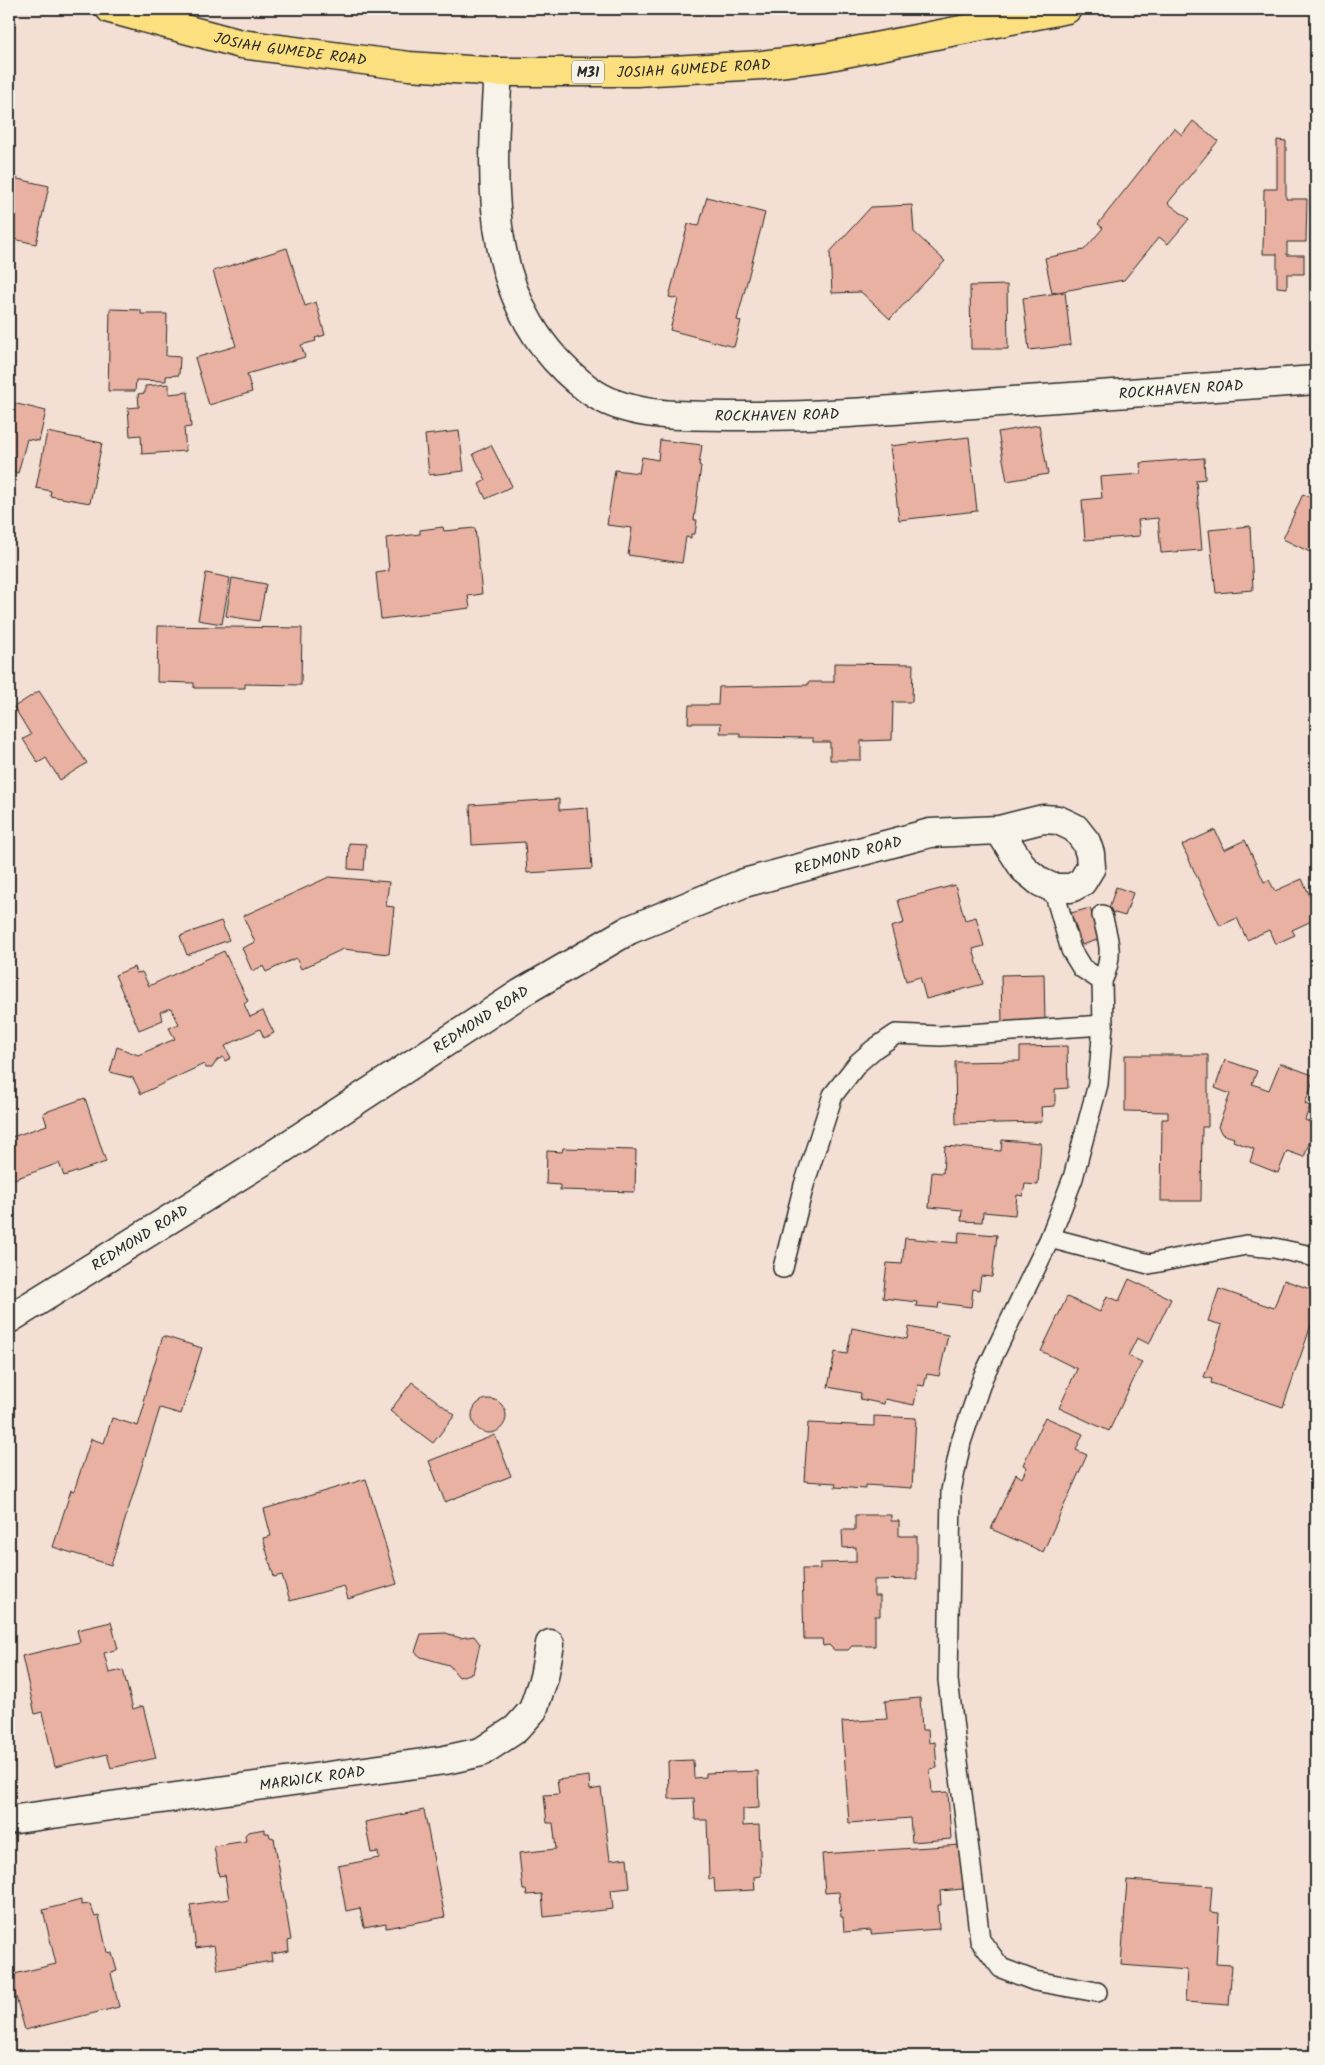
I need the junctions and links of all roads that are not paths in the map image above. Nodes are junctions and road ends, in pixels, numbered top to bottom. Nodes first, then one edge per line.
1 (110, 9) edge
2 (1067, 9) edge
3 (498, 72) junction
4 (1316, 380) edge
5 (999, 830) junction
6 (1053, 888) junction
7 (1102, 914) dead end
8 (1102, 981) junction
9 (1103, 1025) junction
10 (1050, 1238) junction
11 (1316, 1257) edge
12 (783, 1268) dead end
13 (9, 1319) edge
14 (550, 1644) dead end
15 (9, 1820) edge
16 (1097, 1992) dead end

1 - 3 main road, JOSIAH GUMEDE ROAD / M31
2 - 3 main road, JOSIAH GUMEDE ROAD / M31
3 - 4 street, ROCKHAVEN ROAD
5 - 6 street
5 - 6 street, REDMOND ROAD
5 - 13 street, REDMOND ROAD
6 - 8 lane
7 - 8 lane
8 - 9 lane
9 - 10 lane
9 - 12 lane
10 - 11 lane
10 - 16 lane
14 - 15 street, MARWICK ROAD

